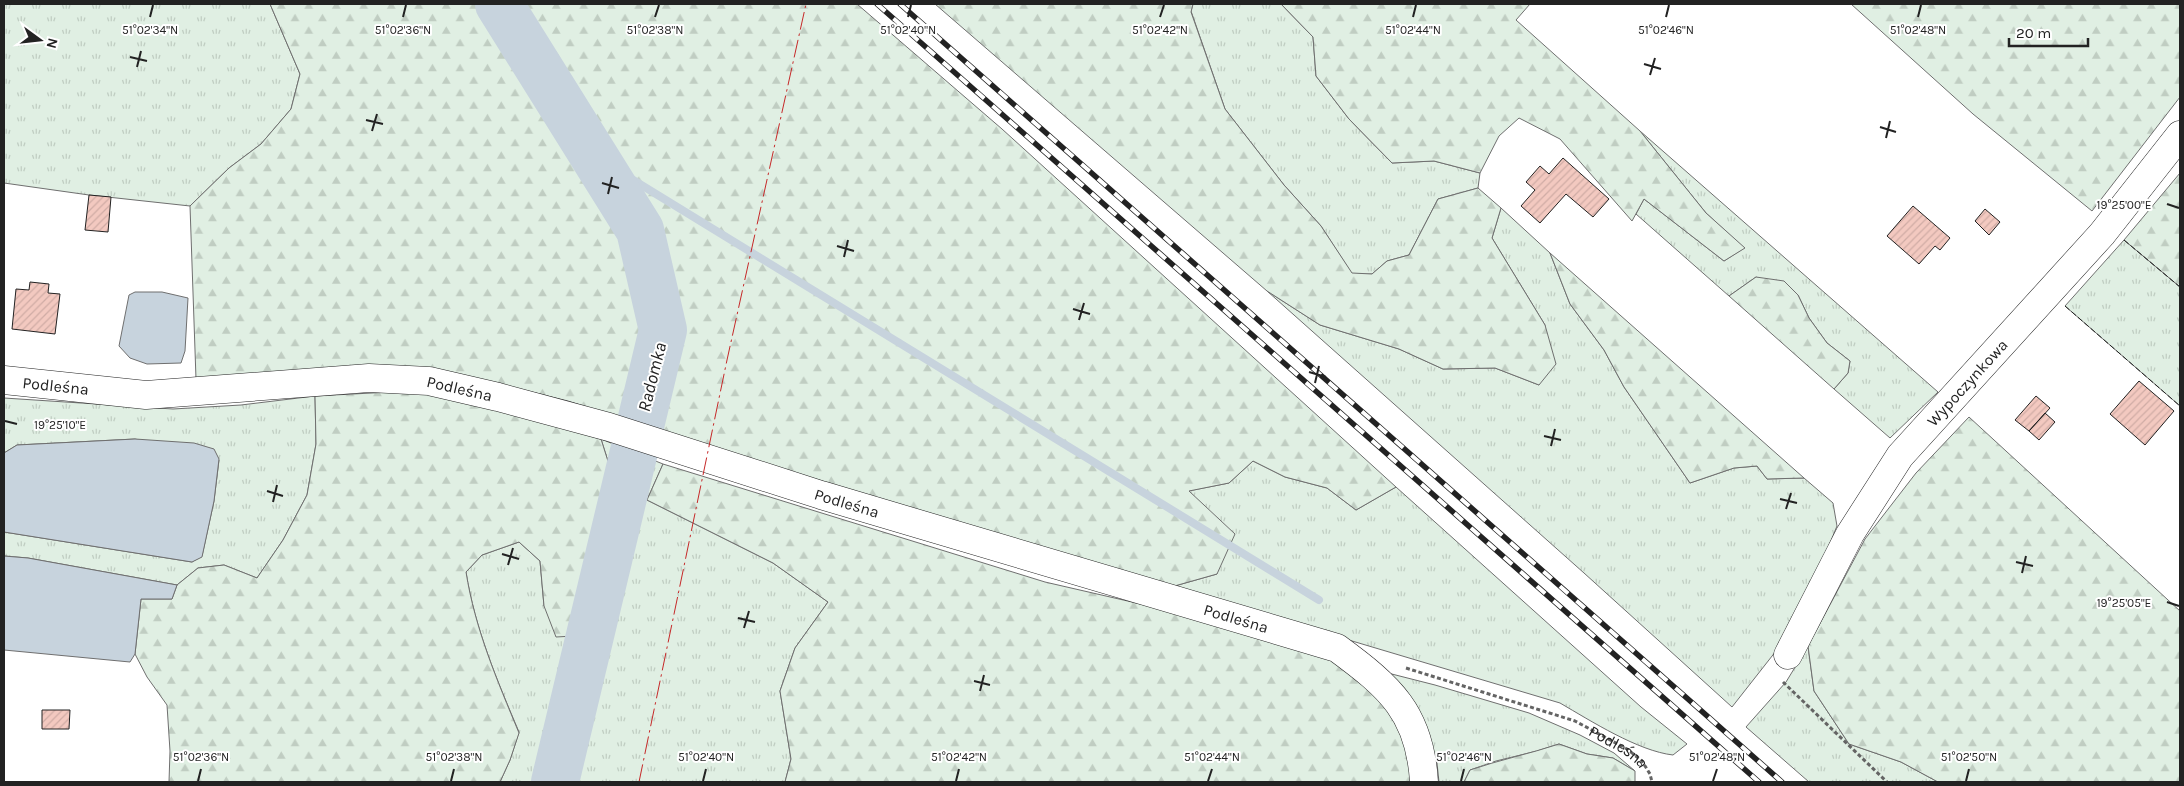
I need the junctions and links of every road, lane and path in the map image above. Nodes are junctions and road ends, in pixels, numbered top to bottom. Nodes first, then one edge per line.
1 (2180, 135) edge
2 (4, 380) edge
3 (1788, 655) joint
4 (1401, 667) dead end
5 (1424, 782) edge
6 (1652, 782) edge
7 (1887, 782) edge

1 - 3 street, Wypoczynkowa
2 - 5 street, Podleśna
3 - 7 path
4 - 6 path, Podleśna

